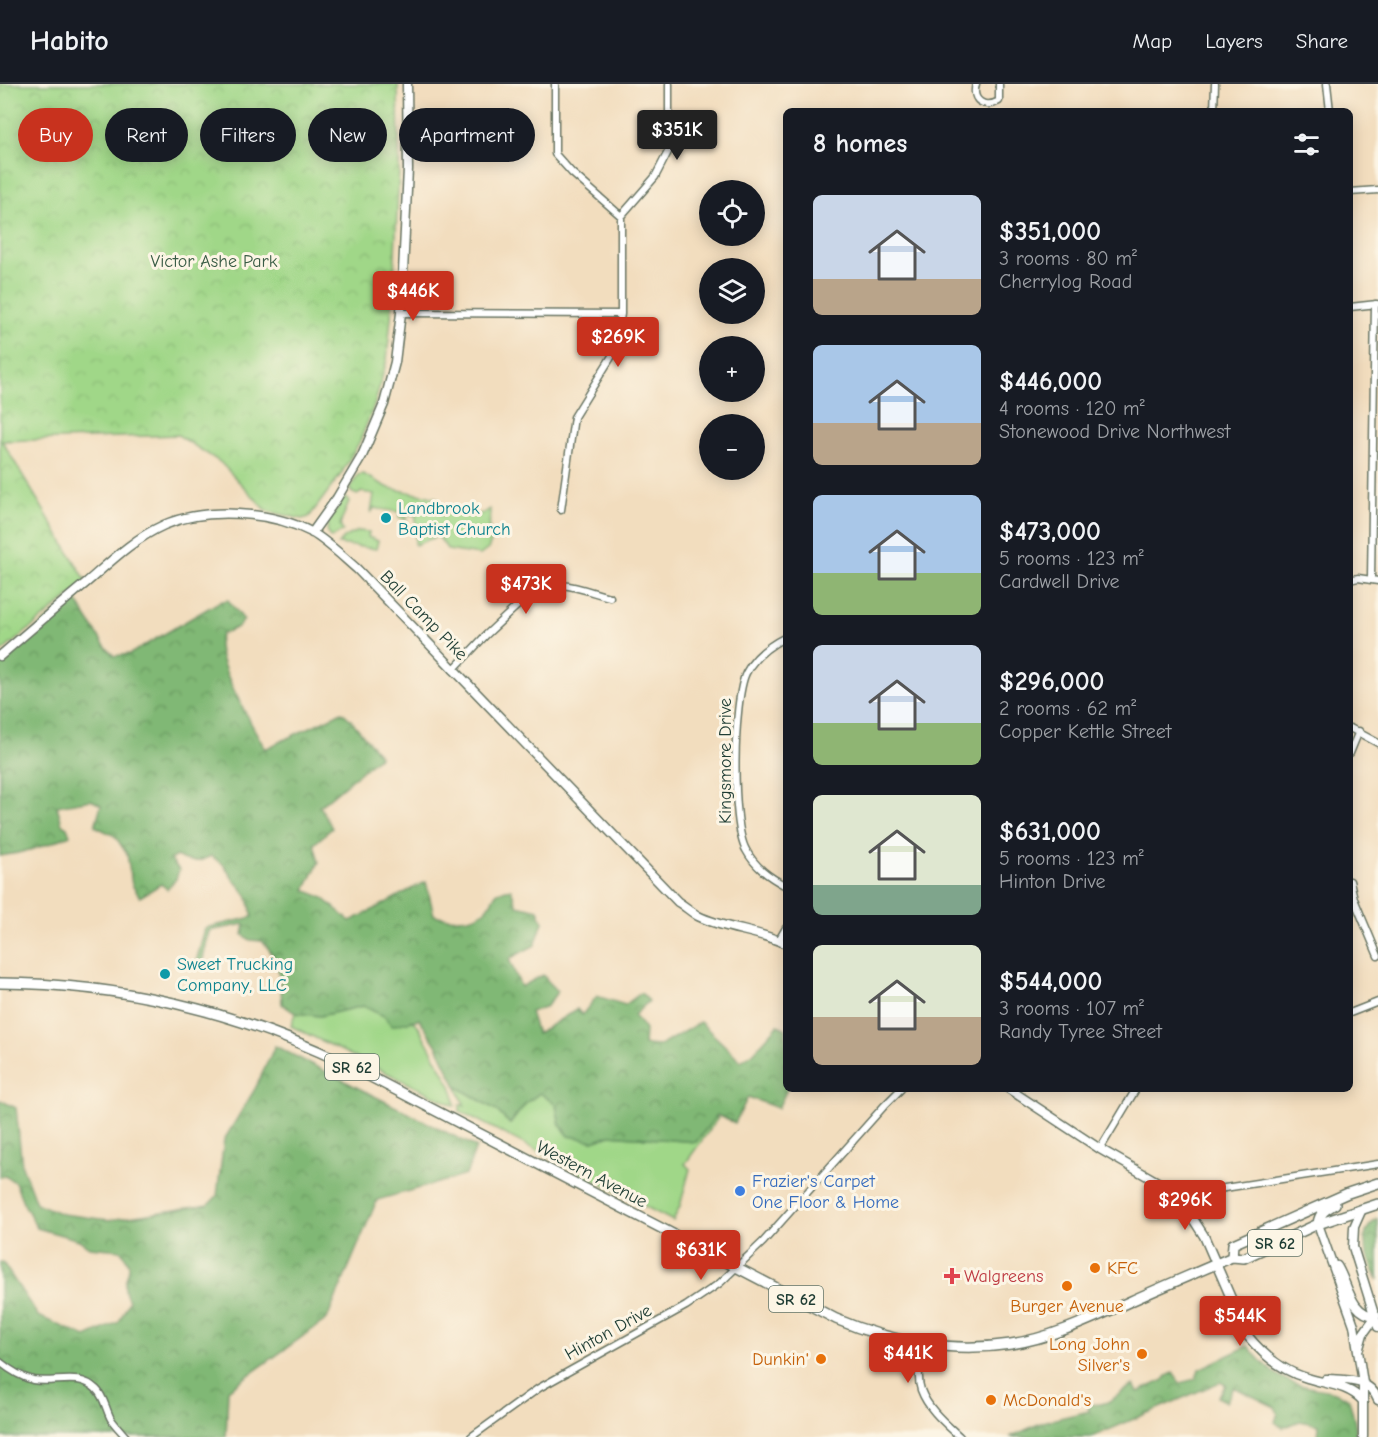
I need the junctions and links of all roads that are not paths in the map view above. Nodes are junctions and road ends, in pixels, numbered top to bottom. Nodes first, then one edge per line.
1 (406, 84) edge
2 (555, 84) edge
3 (669, 84) edge
4 (976, 84) edge
5 (999, 84) edge
6 (1215, 84) edge
7 (1327, 84) edge
8 (1214, 108) edge
9 (1330, 108) edge
10 (1378, 189) edge
11 (1353, 192) edge
12 (621, 216) junction
13 (1377, 304) edge
14 (1353, 307) edge
15 (401, 313) junction
16 (621, 314) junction
17 (561, 510) dead end
18 (312, 533) junction
19 (1353, 579) edge
20 (1375, 580) edge
21 (610, 597) dead end
22 (783, 638) edge
23 (0, 656) edge
24 (453, 670) junction
25 (1353, 729) edge
26 (1359, 731) junction
27 (1378, 742) edge
28 (1353, 746) edge
29 (783, 884) edge
30 (1353, 894) edge
31 (782, 942) edge
32 (1378, 956) edge
33 (0, 983) edge
34 (1378, 1002) edge
35 (1353, 1012) edge
36 (899, 1092) edge
37 (1014, 1092) edge
38 (1134, 1092) edge
39 (1100, 1149) junction
40 (1378, 1164) edge
41 (1378, 1183) edge
42 (1168, 1188) junction
43 (1212, 1190) junction
44 (1348, 1193) junction
45 (1378, 1204) edge
46 (1362, 1209) junction
47 (1193, 1218) junction
48 (1318, 1224) junction
49 (1328, 1253) junction
50 (1232, 1257) junction
51 (1215, 1264) junction
52 (736, 1268) junction
53 (1376, 1316) junction
54 (1378, 1327) edge
55 (923, 1344) junction
56 (1359, 1350) junction
57 (0, 1362) edge
58 (1313, 1380) junction
59 (1362, 1383) junction
60 (1378, 1400) edge
61 (1363, 1401) junction
62 (126, 1437) edge
63 (471, 1437) edge
64 (960, 1437) edge
65 (1363, 1437) edge

1 - 15 street
2 - 12 street
3 - 12 street
4 - 5 street
6 - 8 street
7 - 9 street
10 - 11 street
12 - 16 street
13 - 14 street
13 - 20 street
15 - 16 street
15 - 18 street
16 - 17 street
18 - 23 street, Ball Camp Pike
18 - 24 street, Ball Camp Pike
19 - 20 street
21 - 24 street
22 - 29 street, Kingsmore Drive
24 - 31 street, Ball Camp Pike
25 - 26 street
26 - 27 street
26 - 28 street
30 - 32 street
33 - 52 main road, Western Avenue / SR 62
34 - 35 street
36 - 52 street, Hinton Drive
37 - 39 street
38 - 39 street
39 - 42 street
40 - 43 street
41 - 44 main road, Western Avenue
42 - 43 street
42 - 47 street
43 - 47 street
44 - 48 main road
44 - 50 main road, Western Avenue
45 - 46 main road, Western Avenue / SR 62
46 - 48 main road, Western Avenue / SR 62
46 - 53 street
47 - 51 street
48 - 49 street
48 - 50 main road, Western Avenue / SR 62
49 - 53 street
49 - 56 street
50 - 51 main road, Western Avenue / SR 62
51 - 55 main road, Western Avenue / SR 62
51 - 58 street
52 - 55 main road, Western Avenue / SR 62
52 - 63 street, Hinton Drive
53 - 54 street
53 - 56 street
55 - 64 street
56 - 59 street
57 - 62 street
58 - 59 street
58 - 61 street
59 - 60 street
59 - 61 street
61 - 65 street

